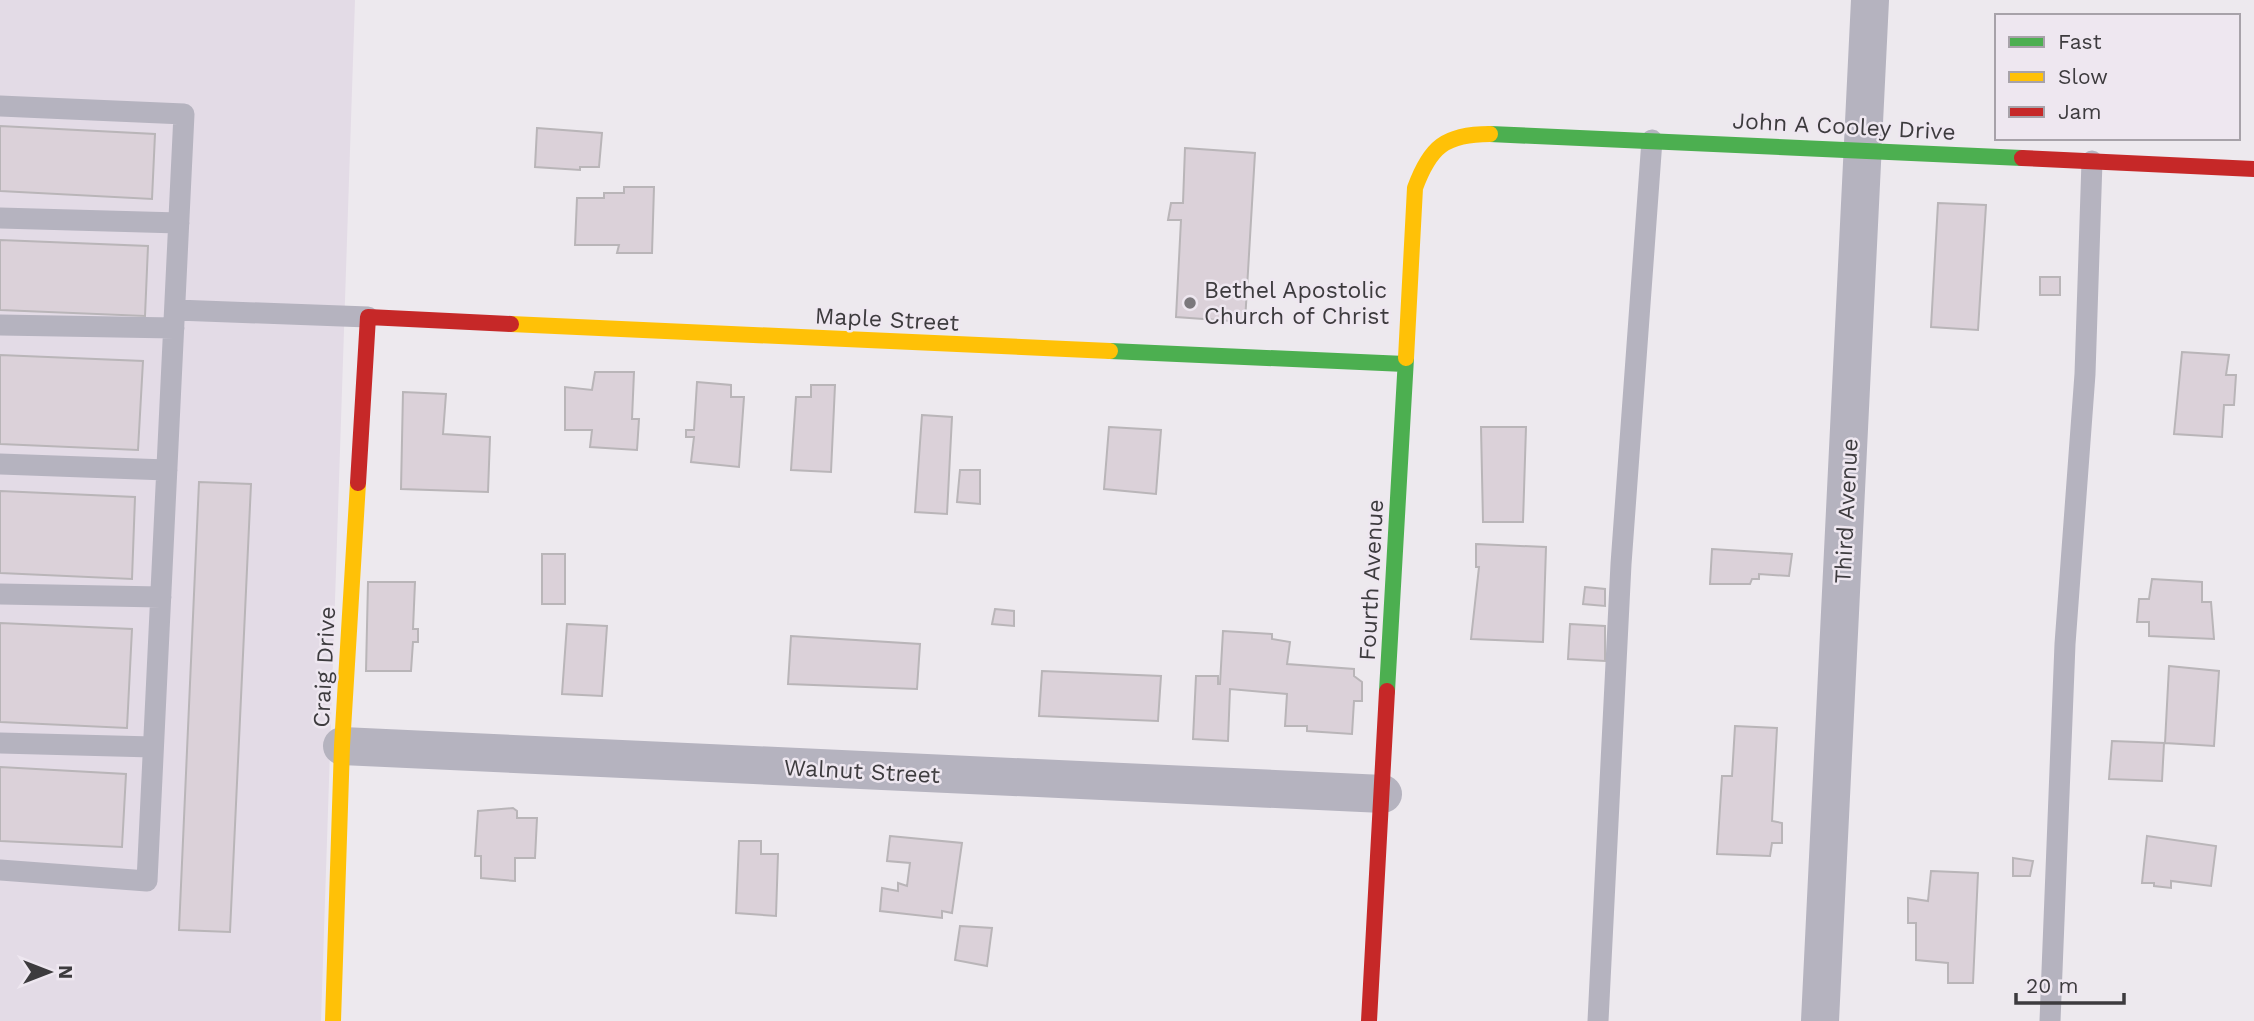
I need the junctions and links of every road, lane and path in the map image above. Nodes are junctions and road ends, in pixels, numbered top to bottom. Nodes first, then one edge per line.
1 (1870, 0) edge
2 (0, 106) edge
3 (1653, 139) junction
4 (1435, 146) joint
5 (1864, 149) junction
6 (2092, 161) junction
7 (2254, 169) edge
8 (0, 218) edge
9 (179, 223) junction
10 (368, 317) junction
11 (175, 319) junction
12 (0, 325) edge
13 (1405, 364) junction
14 (0, 464) edge
15 (167, 470) junction
16 (0, 594) edge
17 (161, 597) junction
18 (0, 743) edge
19 (342, 746) junction
20 (153, 747) junction
21 (1383, 794) junction
22 (0, 870) edge
23 (334, 1021) edge
24 (1369, 1021) edge
25 (1598, 1021) edge
26 (1820, 1021) edge
27 (2050, 1021) edge

1 - 5 street, Third Avenue
2 - 9 lane
3 - 4 street, John A Cooley Drive
3 - 5 street, John A Cooley Drive
3 - 25 lane
4 - 13 street, Fourth Avenue
5 - 6 street, John A Cooley Drive
5 - 26 street, Third Avenue
6 - 7 street, John A Cooley Drive
6 - 27 lane
8 - 9 lane
9 - 11 lane
10 - 11 lane
10 - 13 street, Maple Street
10 - 19 street, Craig Drive
11 - 12 lane
11 - 15 lane
13 - 21 street, Fourth Avenue
14 - 15 lane
15 - 17 lane
16 - 17 lane
17 - 20 lane
18 - 20 lane
19 - 21 street, Walnut Street
19 - 23 street, Craig Drive
20 - 22 lane
21 - 24 street, Fourth Avenue

